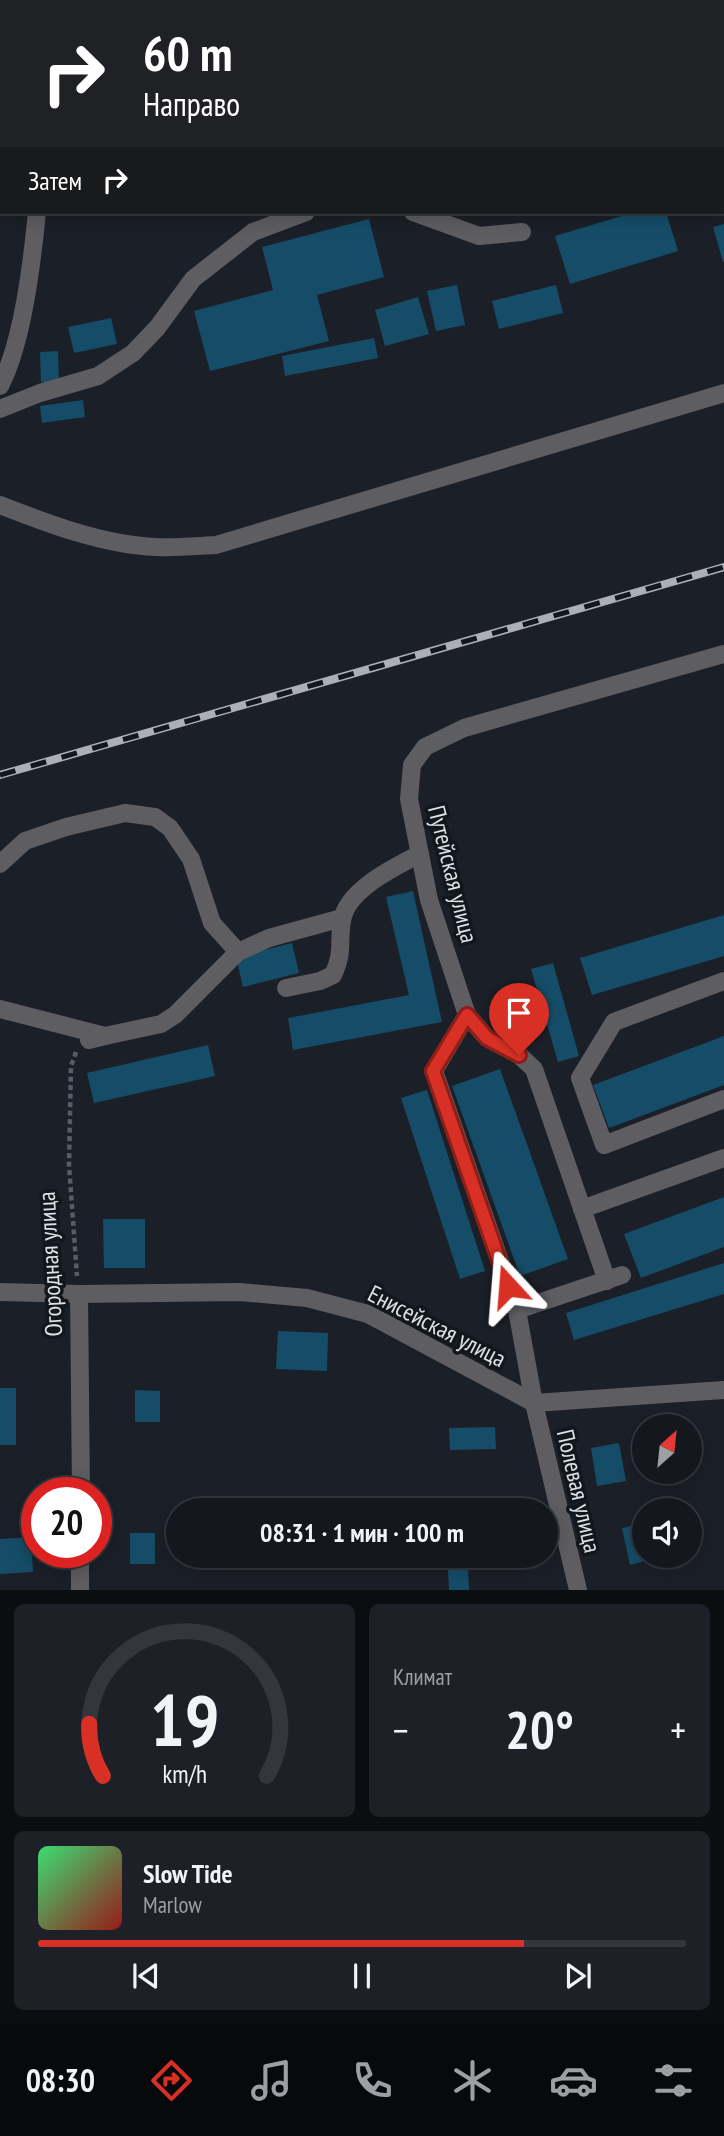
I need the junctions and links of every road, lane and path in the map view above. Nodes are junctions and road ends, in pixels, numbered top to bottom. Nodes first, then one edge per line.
1 (37, 214) edge
2 (301, 214) edge
3 (418, 214) edge
4 (522, 232) dead end
5 (0, 386) edge
6 (724, 393) edge
7 (0, 409) edge
8 (0, 505) edge
9 (724, 654) edge
10 (420, 854) junction
11 (0, 864) edge
12 (342, 918) junction
13 (239, 951) junction
14 (724, 981) edge
15 (286, 988) dead end
16 (0, 1009) edge
17 (467, 1015) junction
18 (97, 1038) junction
19 (724, 1099) edge
20 (724, 1158) edge
21 (582, 1209) junction
22 (0, 1292) edge
23 (79, 1294) junction
24 (517, 1310) junction
25 (724, 1390) edge
26 (534, 1403) junction
27 (80, 1477) edge
28 (80, 1568) edge
29 (80, 1590) edge
30 (578, 1590) edge

1 - 5 street
2 - 7 street
3 - 4 street
6 - 8 street
9 - 10 street, Путейская улица
10 - 12 street
10 - 17 street, Путейская улица
11 - 13 street
12 - 13 street
12 - 15 street
13 - 18 street
14 - 19 street
16 - 18 street
17 - 21 street, Путейская улица
17 - 24 street, Полевая улица
18 - 23 path, Огородная улица
20 - 21 street
21 - 24 street, Путейская улица
22 - 23 street, Енисейская улица
23 - 26 street, Енисейская улица
23 - 27 street, Огородная улица
24 - 26 street, Полевая улица
25 - 26 street
26 - 30 street, Полевая улица
28 - 29 street

